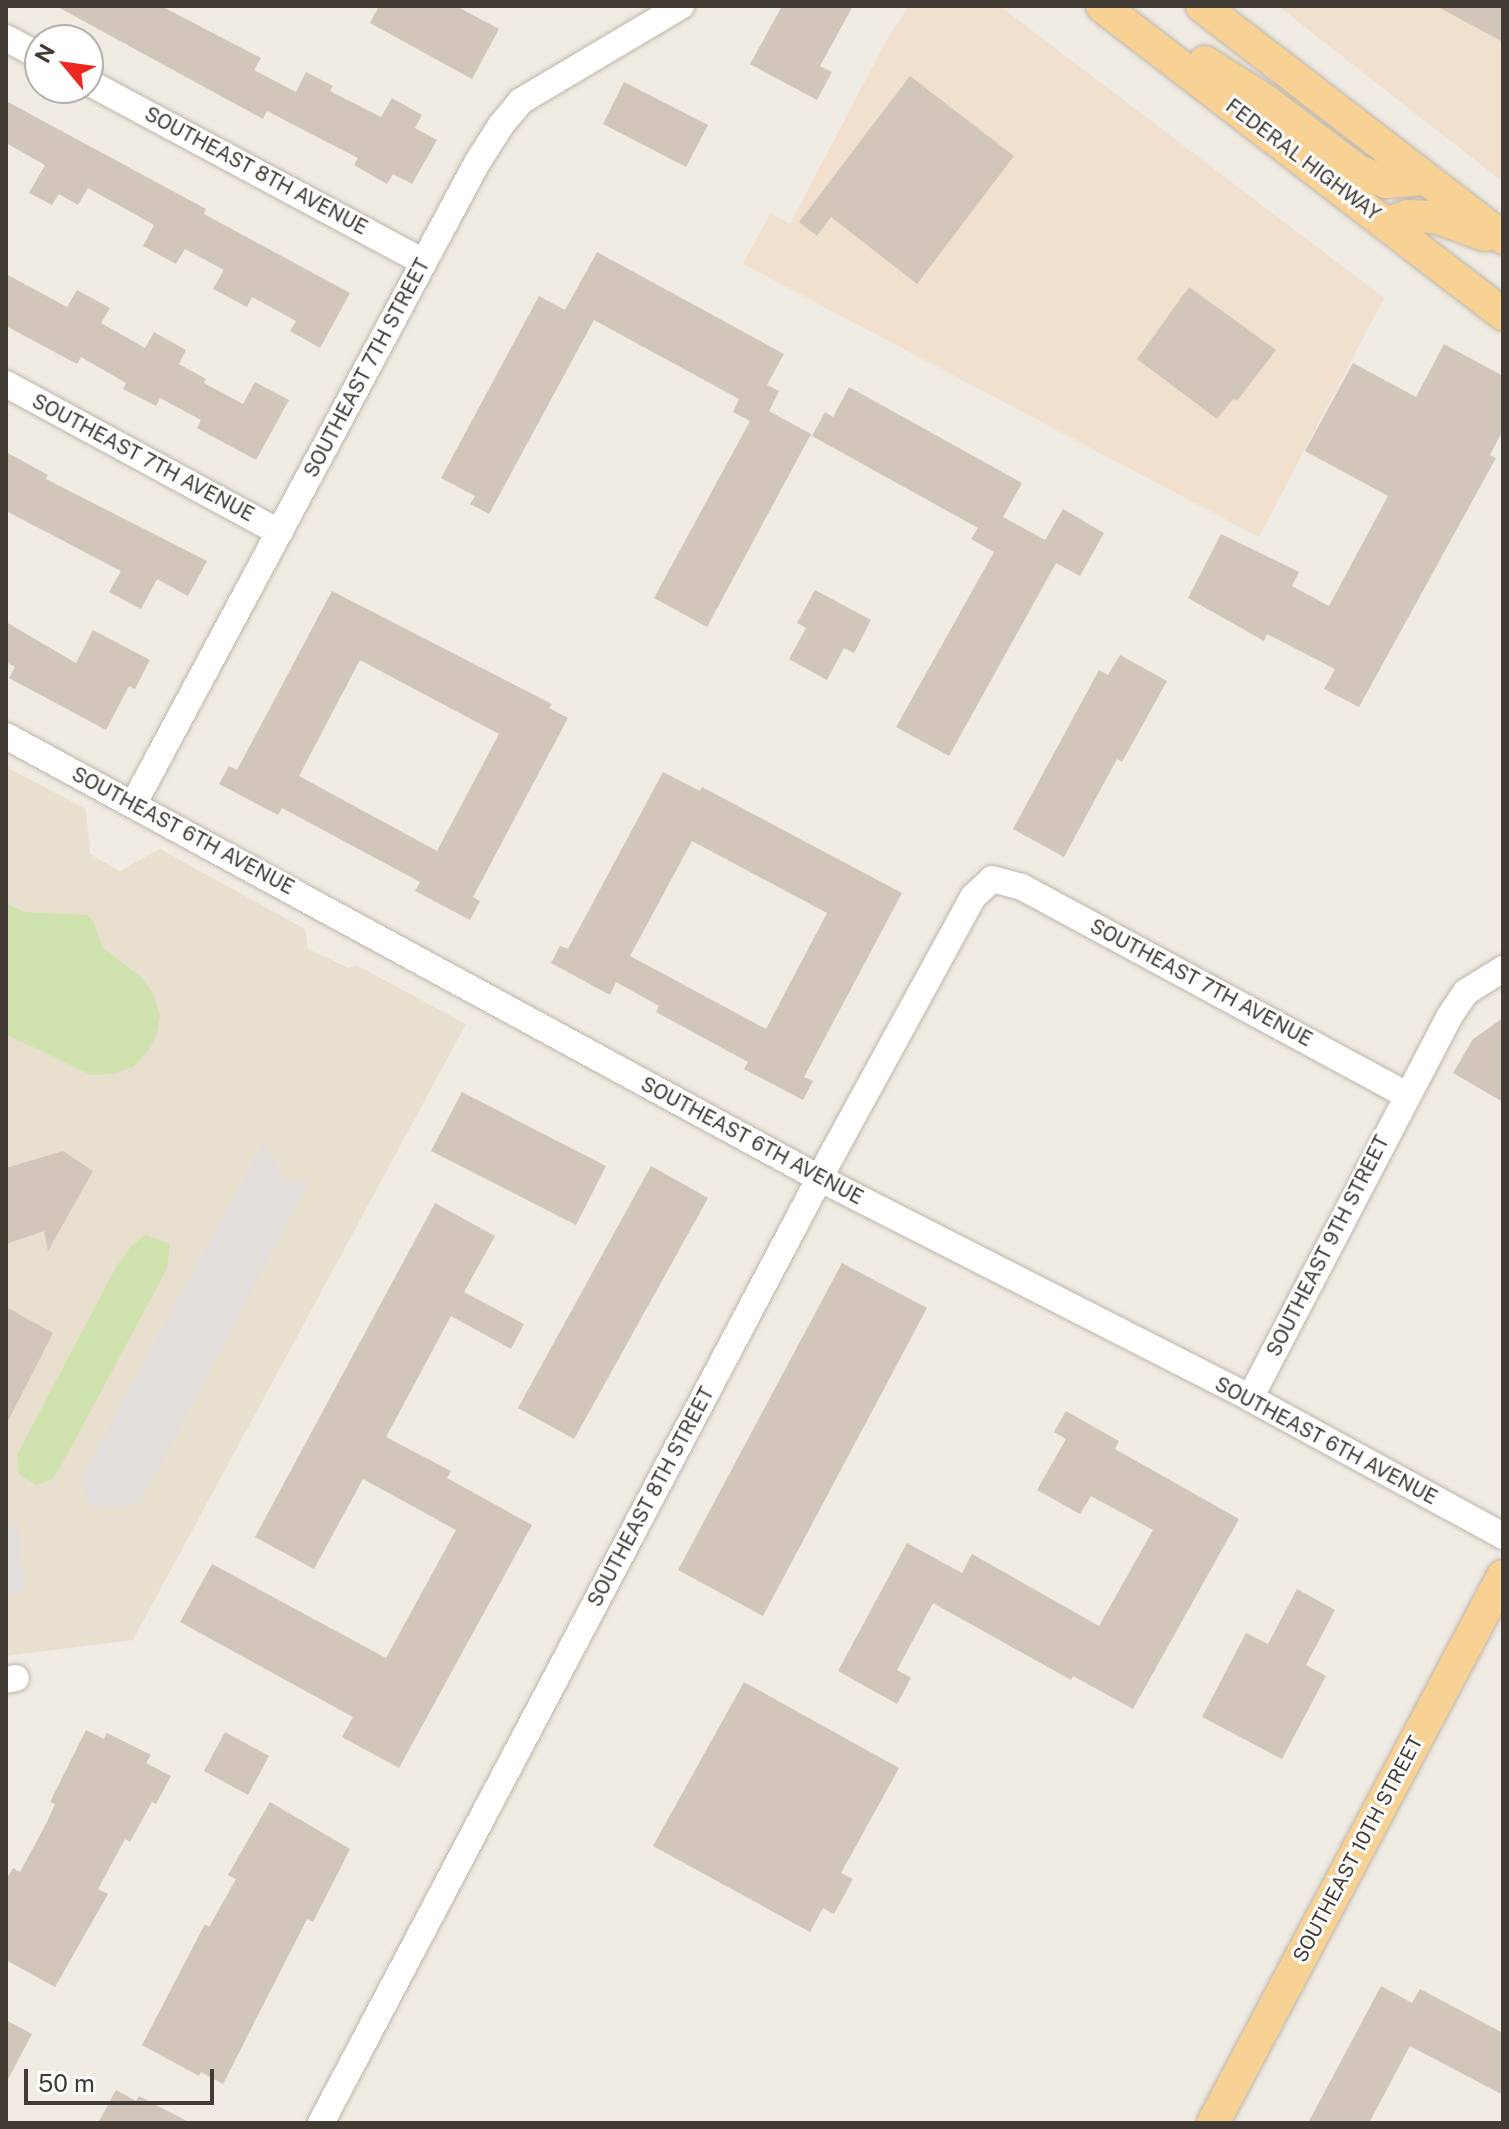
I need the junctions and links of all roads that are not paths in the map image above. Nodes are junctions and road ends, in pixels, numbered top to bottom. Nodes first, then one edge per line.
1 (681, 6) edge
2 (1102, 6) edge
3 (1202, 6) edge
4 (6, 38) edge
5 (24, 48) edge
6 (1174, 61) junction
7 (104, 91) edge
8 (1426, 179) junction
9 (1386, 224) junction
10 (1503, 240) edge
11 (424, 262) junction
12 (1503, 314) edge
13 (6, 384) edge
14 (279, 532) junction
15 (6, 736) edge
16 (133, 805) junction
17 (992, 879) joint
18 (1503, 969) edge
19 (1407, 1095) junction
20 (819, 1178) junction
21 (1250, 1398) junction
22 (1503, 1536) edge
23 (1503, 1576) edge
24 (321, 2123) edge
25 (1213, 2123) edge

1 - 11 street, SOUTHEAST 7TH STREET
2 - 6 main road, FEDERAL HIGHWAY
3 - 8 main road
4 - 5 street
6 - 8 main road
6 - 9 main road, FEDERAL HIGHWAY
7 - 11 street, SOUTHEAST 8TH AVENUE
8 - 10 main road
9 - 10 main road
9 - 12 main road, FEDERAL HIGHWAY
11 - 14 street, SOUTHEAST 7TH STREET
13 - 14 street, SOUTHEAST 7TH AVENUE
14 - 16 street, SOUTHEAST 7TH STREET
15 - 16 street, SOUTHEAST 6TH AVENUE
16 - 20 street, SOUTHEAST 6TH AVENUE
17 - 19 street, SOUTHEAST 7TH AVENUE
17 - 20 street, SOUTHEAST 8TH STREET
18 - 19 street, SOUTHEAST 9TH STREET
19 - 21 street, SOUTHEAST 9TH STREET
20 - 21 street, SOUTHEAST 6TH AVENUE
20 - 24 street, SOUTHEAST 8TH STREET
21 - 22 street, SOUTHEAST 6TH AVENUE
23 - 25 main road, SOUTHEAST 10TH STREET

